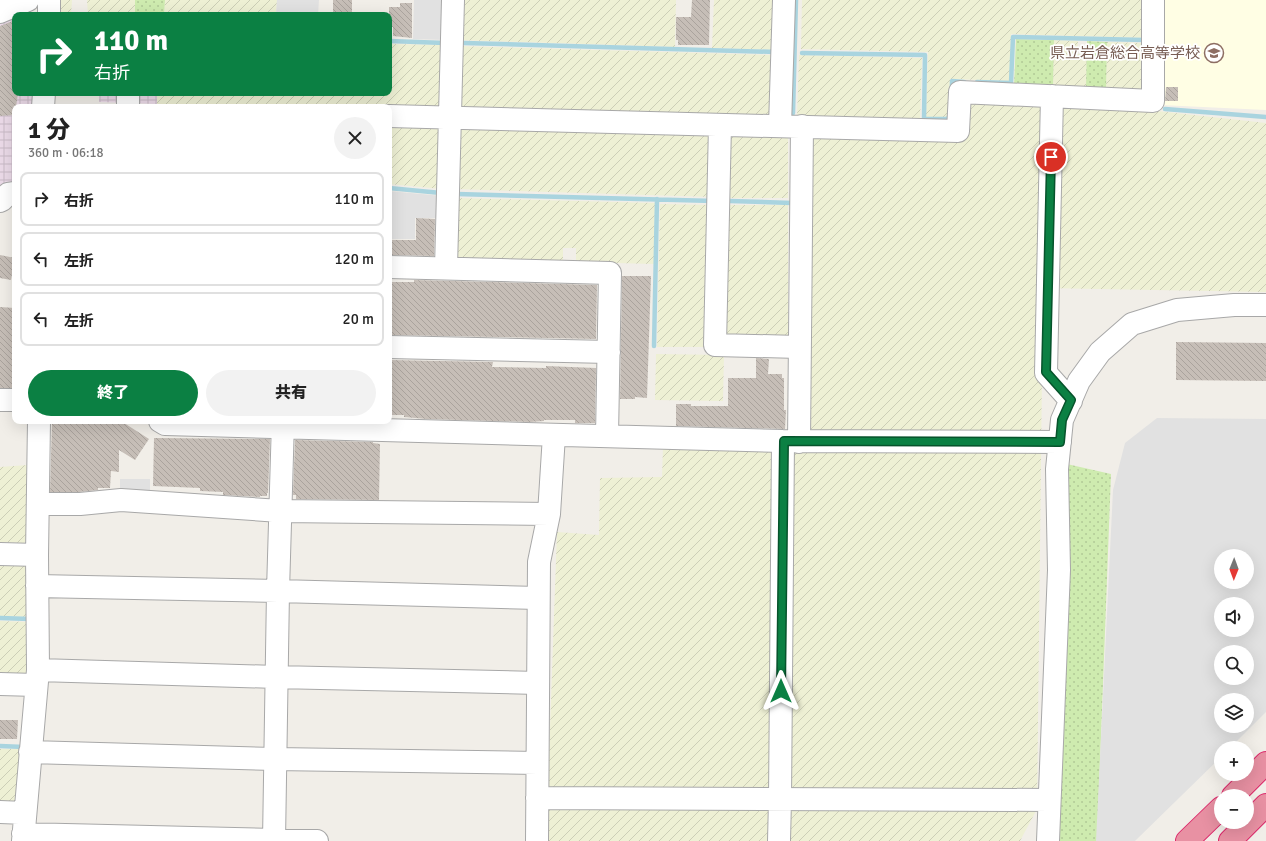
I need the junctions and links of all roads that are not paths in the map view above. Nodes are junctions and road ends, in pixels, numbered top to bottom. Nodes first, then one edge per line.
1 (28, 0) edge
2 (49, 0) edge
3 (453, 0) edge
4 (784, 0) edge
5 (1153, 0) edge
6 (0, 12) edge
7 (48, 12) edge
8 (1052, 96) junction
9 (392, 116) edge
10 (450, 118) junction
11 (720, 124) junction
12 (780, 126) junction
13 (802, 126) junction
14 (12, 193) edge
15 (0, 201) edge
16 (392, 267) edge
17 (446, 268) junction
18 (1266, 305) edge
19 (392, 347) edge
20 (799, 347) junction
21 (609, 352) junction
22 (0, 400) edge
23 (12, 400) edge
24 (1071, 400) junction
25 (39, 424) edge
26 (165, 424) edge
27 (283, 424) edge
28 (554, 435) junction
29 (608, 436) junction
30 (791, 441) junction
31 (1060, 442) junction
32 (38, 504) junction
33 (280, 511) junction
34 (549, 514) junction
35 (0, 554) edge
36 (37, 555) junction
37 (37, 586) junction
38 (278, 591) junction
39 (538, 598) junction
40 (37, 677) junction
41 (276, 677) junction
42 (538, 683) junction
43 (0, 684) edge
44 (30, 752) junction
45 (275, 759) junction
46 (537, 763) junction
47 (1266, 763) edge
48 (1240, 789) edge
49 (537, 798) junction
50 (780, 800) junction
51 (1050, 800) junction
52 (1266, 805) edge
53 (0, 812) edge
54 (1214, 815) edge
55 (24, 829) edge
56 (274, 840) edge
57 (317, 841) edge
58 (536, 841) edge
59 (779, 841) edge
60 (1048, 841) edge
61 (1187, 841) edge
62 (1230, 841) edge

1 - 6 street
2 - 7 street
3 - 10 street
4 - 12 street
5 - 8 street
8 - 13 street
8 - 24 street
9 - 10 street
10 - 11 street
10 - 17 street
11 - 12 street
11 - 20 street
12 - 13 street
13 - 20 street
14 - 15 street
16 - 17 street
17 - 21 street
18 - 24 street
19 - 21 street
20 - 30 street
21 - 29 street
22 - 23 street
24 - 31 street
25 - 32 street
26 - 27 street
27 - 28 street
27 - 33 street
28 - 29 street
28 - 34 street
29 - 30 street
30 - 31 street
30 - 50 street
31 - 51 street
32 - 33 street
32 - 36 street
33 - 34 street
33 - 38 street
34 - 39 street
35 - 36 street
36 - 37 street
37 - 38 street
37 - 40 street
38 - 39 street
38 - 41 street
39 - 42 street
40 - 41 street
40 - 43 street
40 - 44 street
41 - 42 street
41 - 45 street
42 - 46 street
44 - 45 street
44 - 55 street
45 - 46 street
45 - 56 street
46 - 49 street
47 - 48 highway
49 - 50 street
49 - 58 street
50 - 51 street
50 - 59 street
51 - 60 street
52 - 62 highway
53 - 55 street
54 - 61 highway
55 - 56 street
56 - 57 street

